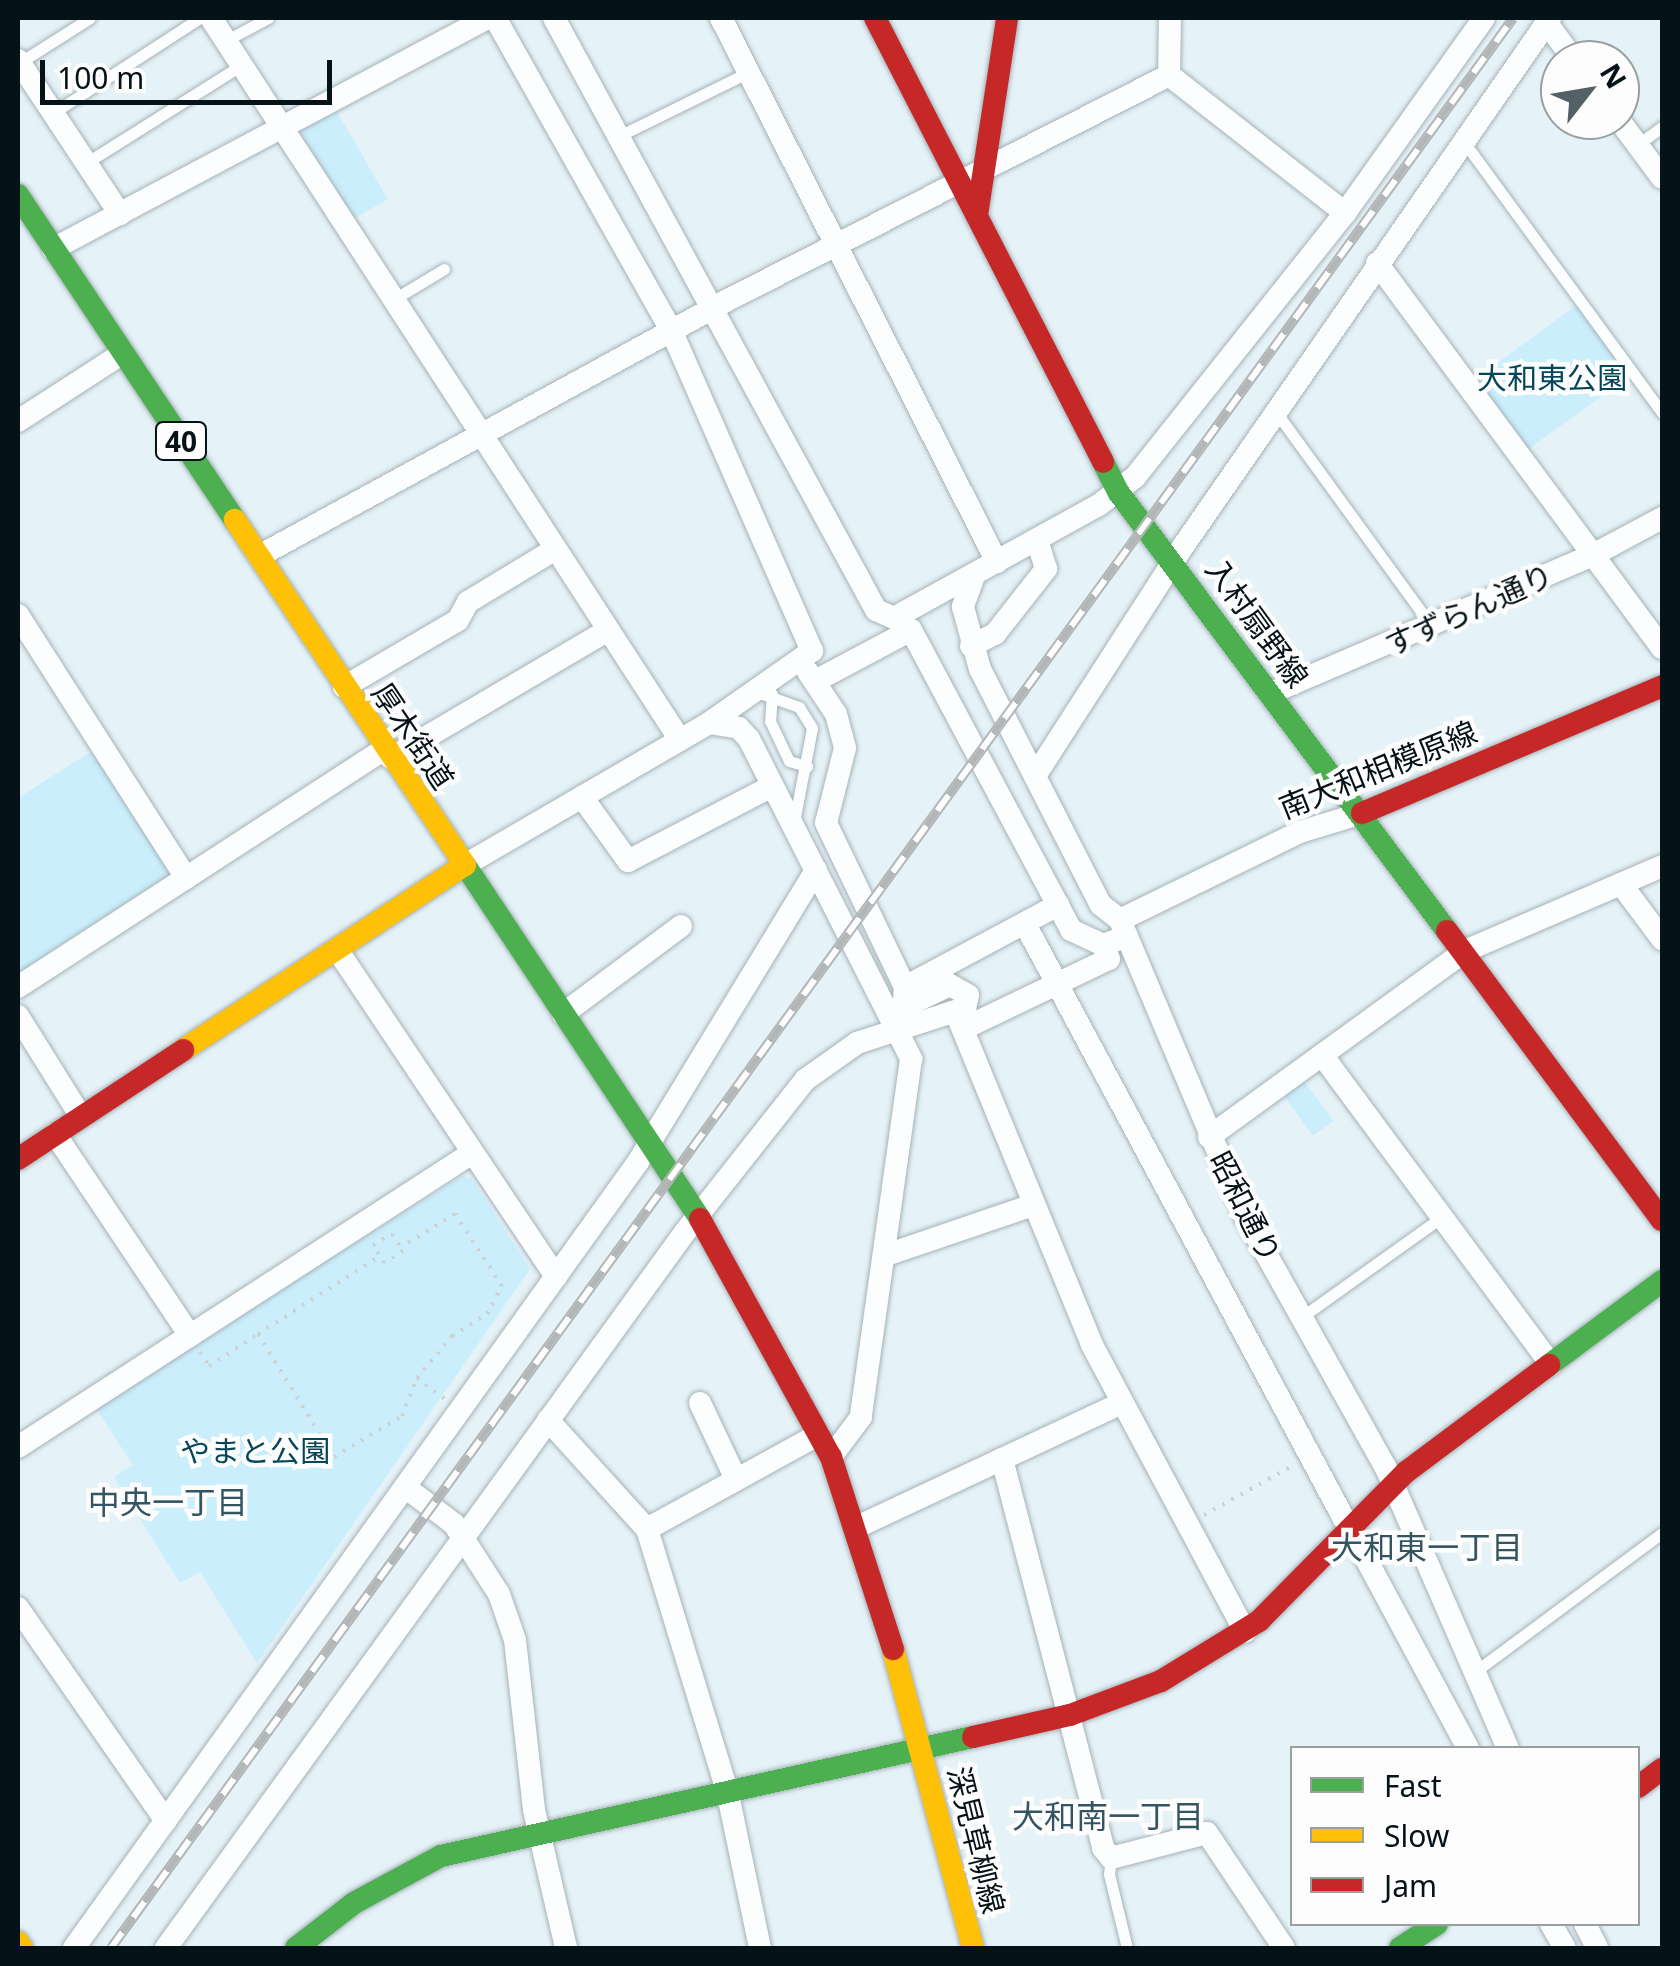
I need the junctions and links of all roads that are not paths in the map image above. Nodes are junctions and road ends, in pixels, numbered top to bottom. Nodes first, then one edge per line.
1 (90, 18) edge
2 (200, 18) edge
3 (211, 18) edge
4 (268, 18) edge
5 (487, 18) edge
6 (495, 18) edge
7 (554, 18) edge
8 (720, 18) edge
9 (875, 18) edge
10 (1008, 18) edge
11 (1170, 18) edge
12 (1548, 20) edge
13 (1472, 22) edge
14 (225, 40) junction
15 (18, 62) edge
16 (240, 66) junction
17 (749, 72) junction
18 (1169, 75) junction
19 (53, 113) junction
20 (1662, 127) edge
21 (278, 130) junction
22 (619, 136) junction
23 (1634, 140) edge
24 (1464, 142) junction
25 (1638, 145) junction
26 (86, 163) junction
27 (986, 166) junction
28 (1662, 178) edge
29 (958, 181) junction
30 (18, 195) edge
31 (1345, 213) junction
32 (120, 214) junction
33 (978, 215) junction
34 (836, 245) junction
35 (54, 249) junction
36 (1377, 263) junction
37 (444, 268) dead end
38 (392, 300) junction
39 (712, 308) junction
40 (671, 330) junction
41 (122, 353) junction
42 (1276, 412) junction
43 (1662, 413) edge
44 (18, 422) edge
45 (479, 435) junction
46 (1119, 493) junction
47 (1662, 518) edge
48 (1036, 540) junction
49 (554, 550) junction
50 (1594, 555) junction
51 (258, 556) junction
52 (1174, 561) junction
53 (997, 562) junction
54 (974, 576) junction
55 (18, 616) edge
56 (1431, 626) junction
57 (607, 632) junction
58 (971, 646) junction
59 (1662, 648) edge
60 (1662, 686) edge
61 (344, 687) junction
62 (762, 693) junction
63 (1271, 693) junction
64 (709, 723) junction
65 (680, 740) junction
66 (1004, 747) dead end
67 (388, 754) junction
68 (807, 766) junction
69 (987, 772) junction
70 (1035, 776) junction
71 (772, 786) junction
72 (582, 797) junction
73 (1362, 813) junction
74 (793, 826) junction
75 (464, 865) junction
76 (1662, 866) edge
77 (816, 870) junction
78 (186, 878) junction
79 (1622, 884) junction
80 (1058, 905) junction
81 (1025, 924) junction
82 (681, 926) dead end
83 (1113, 935) junction
84 (1662, 939) edge
85 (338, 951) junction
86 (1465, 952) junction
87 (18, 987) edge
88 (1056, 987) junction
89 (900, 1007) junction
90 (563, 1014) junction
91 (18, 1016) edge
92 (964, 1019) junction
93 (1322, 1055) junction
94 (81, 1117) junction
95 (55, 1134) junction
96 (1209, 1137) junction
97 (648, 1143) junction
98 (472, 1152) junction
99 (18, 1158) edge
100 (1032, 1205) junction
101 (698, 1216) junction
102 (1442, 1216) junction
103 (1662, 1220) edge
104 (886, 1254) junction
105 (556, 1277) junction
106 (1662, 1281) edge
107 (1302, 1316) junction
108 (190, 1336) junction
109 (1552, 1365) junction
110 (700, 1402) dead end
111 (1122, 1403) junction
112 (548, 1420) junction
113 (818, 1434) junction
114 (18, 1447) edge
115 (831, 1457) junction
116 (1002, 1460) junction
117 (736, 1479) junction
118 (1393, 1484) junction
119 (405, 1487) junction
120 (1344, 1519) dead end
121 (857, 1526) junction
122 (647, 1529) junction
123 (1662, 1532) edge
124 (462, 1538) junction
125 (1358, 1544) dead end
126 (18, 1608) edge
127 (1244, 1632) junction
128 (1476, 1671) junction
129 (1070, 1716) junction
130 (1467, 1746) edge
131 (1507, 1746) edge
132 (922, 1747) junction
133 (1662, 1769) edge
134 (1640, 1786) edge
135 (727, 1790) junction
136 (166, 1821) junction
137 (539, 1831) junction
138 (1112, 1858) junction
139 (1432, 1926) edge
140 (1552, 1926) edge
141 (74, 1948) edge
142 (166, 1948) edge
143 (296, 1948) edge
144 (566, 1948) edge
145 (760, 1948) edge
146 (973, 1948) edge
147 (1126, 1948) edge
148 (1284, 1948) edge
149 (1400, 1948) edge
150 (1564, 1948) edge

1 - 15 lane
2 - 19 lane
3 - 14 street
4 - 14 lane
5 - 21 street
6 - 40 street
7 - 22 street
8 - 17 street
9 - 29 main road, 入村扇野線
10 - 27 main road
11 - 18 street
12 - 24 street
13 - 31 street
14 - 16 street
15 - 19 street
16 - 21 street
16 - 26 lane
17 - 22 lane
17 - 34 street
18 - 27 street
18 - 31 street
19 - 26 street
20 - 25 lane
21 - 32 street
21 - 38 street
22 - 39 street
23 - 25 street
24 - 36 street
24 - 43 lane
25 - 28 street
26 - 32 street
27 - 29 street
27 - 33 main road
29 - 33 main road, 入村扇野線
29 - 34 street
30 - 35 main road, 厚木街道 / 40
31 - 46 street
32 - 35 street
33 - 46 main road, 入村扇野線
34 - 39 street
34 - 53 street
35 - 41 main road, 厚木街道 / 40
36 - 42 street
36 - 50 street
37 - 38 lane
38 - 45 street
39 - 40 street
39 - 54 street
40 - 45 street
40 - 62 street
41 - 44 street
41 - 51 main road, 厚木街道 / 40
42 - 52 street
42 - 56 lane
45 - 49 street
45 - 51 street
46 - 48 street
46 - 52 main road, 入村扇野線
47 - 50 street, すずらん通り
48 - 53 street
48 - 58 street
49 - 57 street
49 - 61 street
50 - 56 street, すずらん通り
50 - 59 street
51 - 61 main road, 厚木街道 / 40
52 - 63 main road, 入村扇野線
52 - 70 street
53 - 54 street
54 - 58 street
55 - 78 street
56 - 63 street, すずらん通り
57 - 65 street
57 - 67 street
58 - 70 street
60 - 73 main road, 南大和相模原線
61 - 67 main road, 厚木街道 / 40
62 - 64 street
62 - 68 lane
62 - 68 lane
63 - 73 main road, 入村扇野線
64 - 65 street
64 - 71 street
65 - 72 street
66 - 69 street
67 - 75 main road, 厚木街道 / 40
67 - 78 street
68 - 74 lane
69 - 80 street
69 - 89 street
70 - 83 street
71 - 72 street
71 - 74 street
72 - 75 street
73 - 83 street, 南大和相模原線
73 - 86 main road, 入村扇野線
74 - 77 street
75 - 85 main road
75 - 90 main road, 厚木街道
76 - 79 street
77 - 89 street
77 - 97 street
78 - 87 street
79 - 84 street
79 - 86 street
80 - 81 street
80 - 83 street
81 - 88 street
81 - 89 street
82 - 90 street
83 - 88 street
83 - 96 street, 昭和通り
85 - 94 main road
85 - 98 street
86 - 93 street
86 - 103 main road, 入村扇野線
88 - 92 street
88 - 120 street
89 - 92 street
89 - 101 street
89 - 104 street
90 - 97 main road, 厚木街道
91 - 94 street
92 - 100 street
93 - 96 street
93 - 102 street
94 - 95 main road
95 - 99 main road
95 - 108 street
96 - 107 street, 昭和通り
97 - 101 main road, 厚木街道
97 - 105 street
98 - 105 street
98 - 108 street
100 - 104 street
100 - 111 street
101 - 112 street
101 - 113 main road, 深見草柳線
102 - 107 lane
102 - 109 street
104 - 115 street
105 - 119 street
106 - 109 main road
107 - 118 street, 昭和通り
108 - 114 street
109 - 118 main road
110 - 117 street
111 - 116 street
111 - 127 street
112 - 122 street
112 - 124 street
113 - 115 main road, 深見草柳線
113 - 117 street
115 - 121 main road, 深見草柳線
116 - 121 street
116 - 129 street
117 - 122 street
118 - 127 main road
118 - 128 street, 昭和通り
119 - 124 street
119 - 136 street
121 - 132 main road, 深見草柳線
122 - 135 street
123 - 128 lane
124 - 137 street
124 - 142 street
125 - 130 street
126 - 136 street
127 - 129 main road
128 - 131 street, 昭和通り
129 - 132 main road
129 - 138 street
132 - 135 main road
132 - 146 main road, 深見草柳線
133 - 134 main road
135 - 137 main road
135 - 145 street
136 - 141 street
137 - 143 main road
137 - 144 street
138 - 147 lane
138 - 148 street
139 - 149 main road
140 - 150 street

